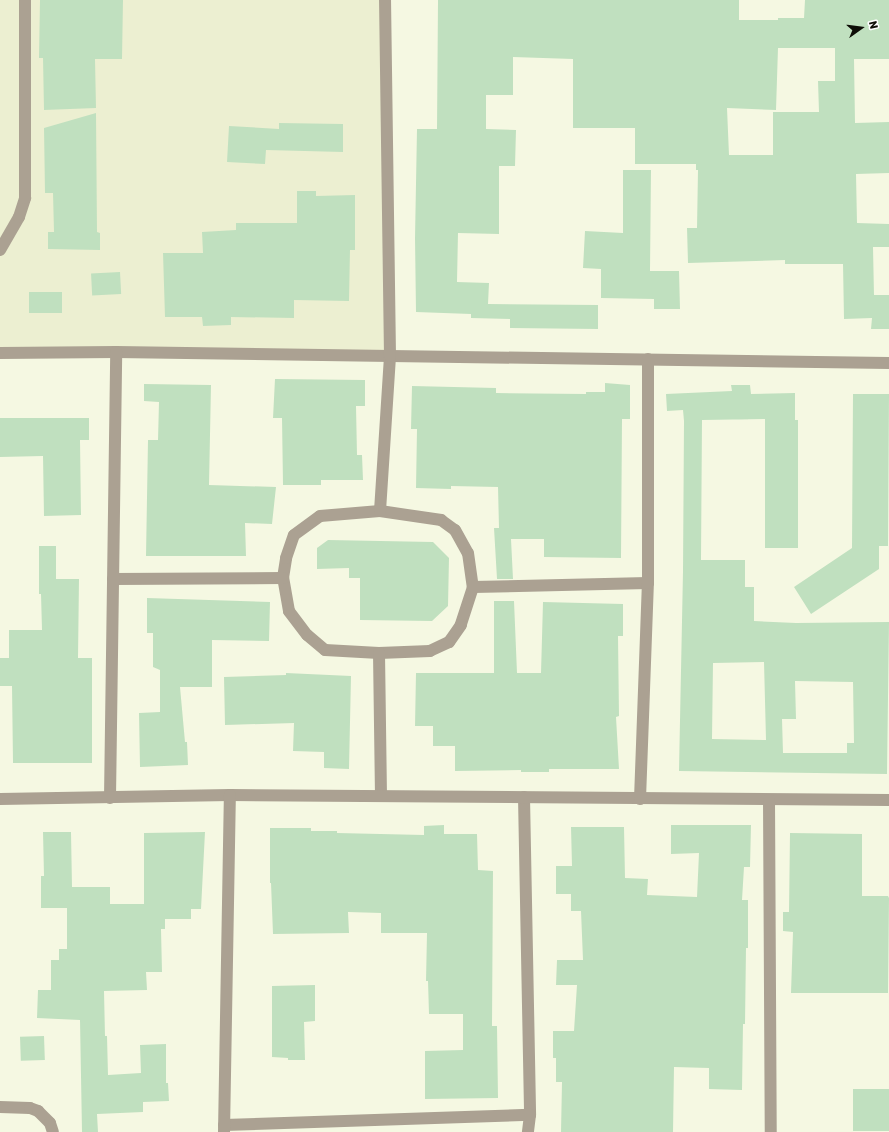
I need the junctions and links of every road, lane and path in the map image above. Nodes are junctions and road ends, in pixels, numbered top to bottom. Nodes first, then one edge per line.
1 (26, 0) edge
2 (385, 0) edge
3 (0, 250) edge
4 (116, 352) junction
5 (0, 353) edge
6 (390, 356) junction
7 (648, 359) junction
8 (889, 363) edge
9 (380, 511) junction
10 (283, 578) junction
11 (113, 579) junction
12 (648, 583) junction
13 (473, 588) junction
14 (379, 653) junction
15 (230, 794) junction
16 (381, 796) junction
17 (110, 798) junction
18 (524, 798) junction
19 (0, 799) edge
20 (640, 799) junction
21 (769, 800) junction
22 (889, 800) edge
23 (0, 1107) edge
24 (530, 1115) junction
25 (224, 1128) edge
26 (53, 1132) edge
27 (528, 1132) edge
28 (771, 1132) edge

1 - 3 street
2 - 6 street
4 - 5 street
4 - 6 street
4 - 11 street
6 - 7 street
6 - 9 street
7 - 8 street
7 - 12 street
9 - 10 street
9 - 13 street
10 - 11 street
10 - 14 street
11 - 17 street
12 - 13 street
12 - 20 street
13 - 14 street
14 - 16 street
15 - 16 street
15 - 17 street
15 - 25 street
16 - 18 street
17 - 19 street
18 - 20 street
18 - 24 street
20 - 21 street
21 - 22 street
21 - 28 street
23 - 26 street
24 - 25 street
24 - 27 street

